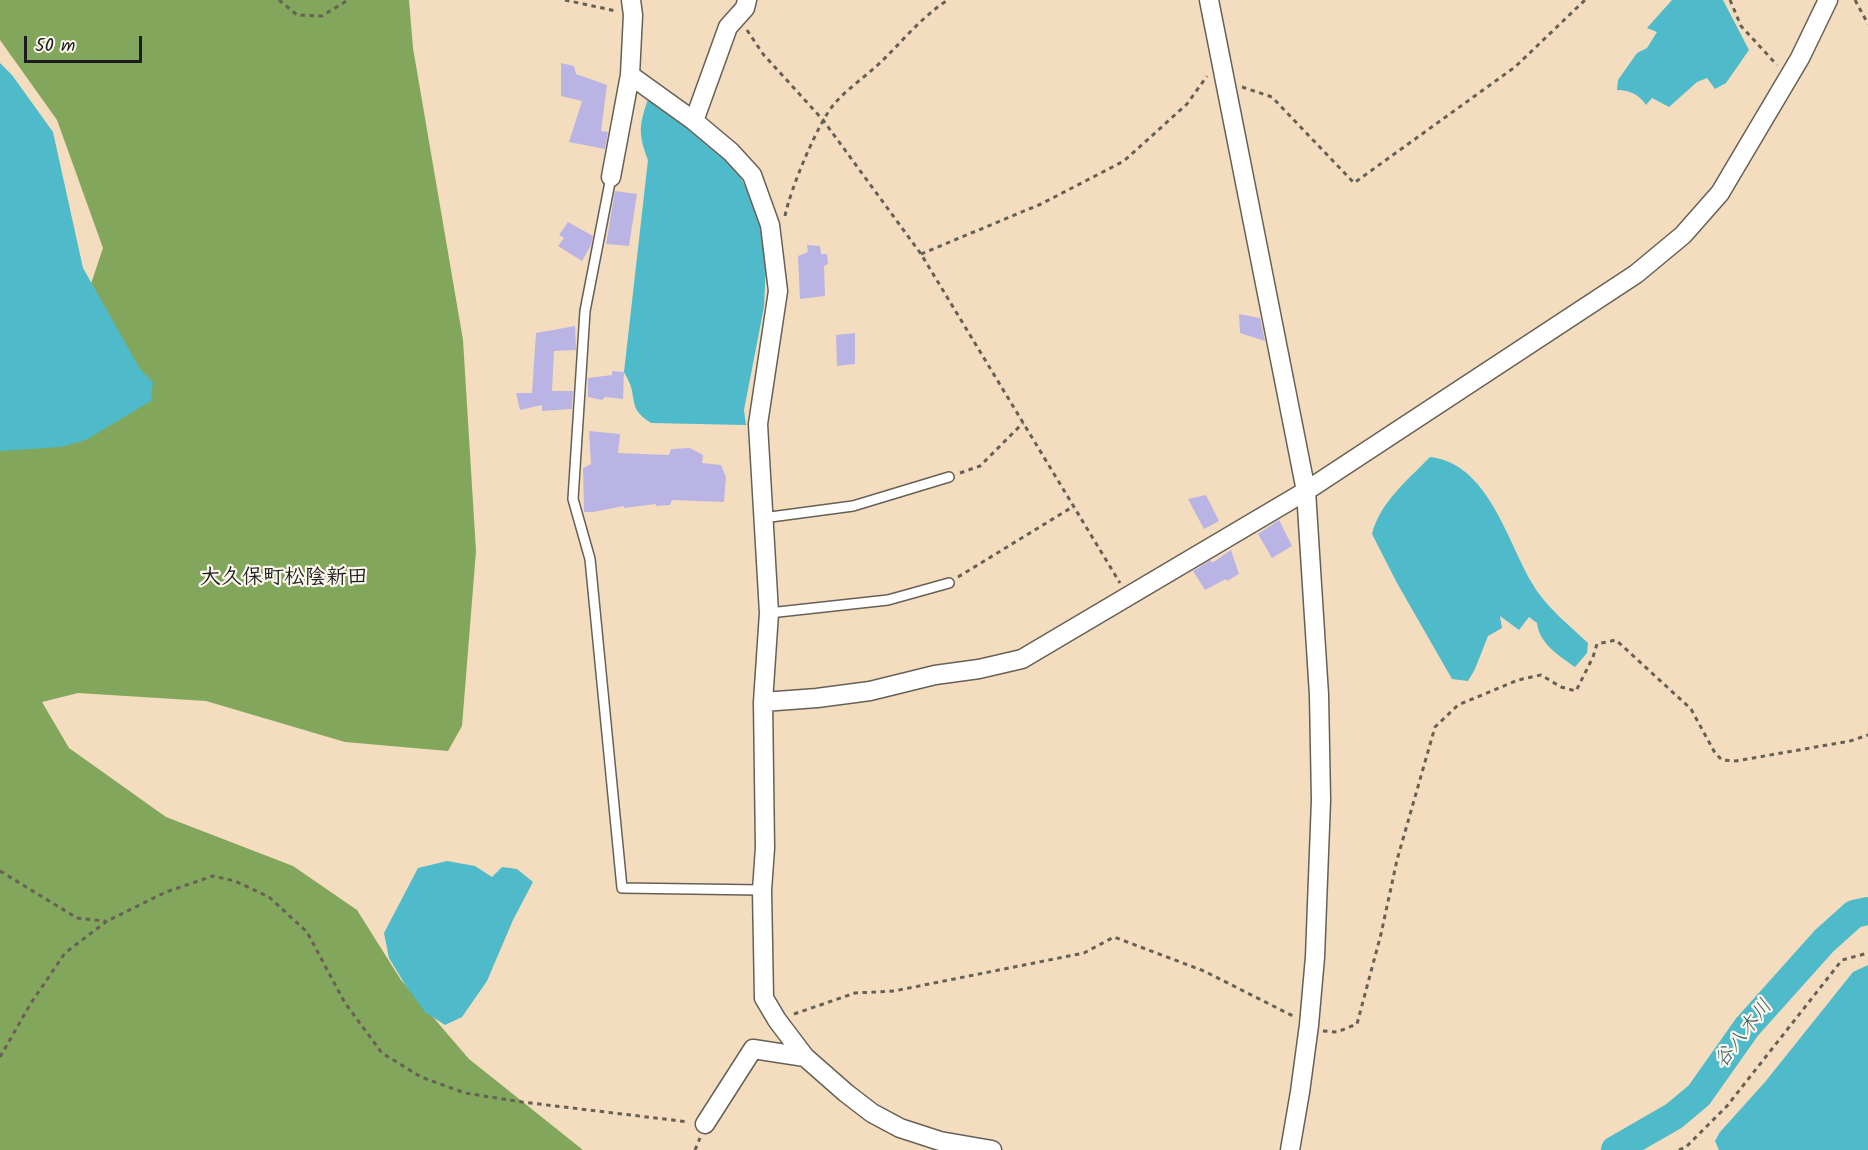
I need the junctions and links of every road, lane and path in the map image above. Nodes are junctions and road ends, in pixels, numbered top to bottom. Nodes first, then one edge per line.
1 (279, 0) edge
2 (348, 0) edge
3 (565, 0) edge
4 (948, 0) edge
5 (1209, 0) edge
6 (1585, 0) edge
7 (1730, 0) edge
8 (1828, 0) edge
9 (1855, 0) edge
10 (632, 7) edge
11 (742, 8) edge
12 (1868, 24) edge
13 (1220, 56) junction
14 (630, 75) junction
15 (1788, 78) junction
16 (1225, 81) junction
17 (823, 120) junction
18 (694, 121) junction
19 (611, 177) joint
20 (786, 224) dead end
21 (921, 254) junction
22 (1023, 423) junction
23 (949, 477) joint
24 (1306, 491) junction
25 (1074, 506) junction
26 (763, 518) junction
27 (949, 583) joint
28 (1129, 597) junction
29 (769, 613) junction
30 (763, 702) junction
31 (1868, 735) edge
32 (0, 871) edge
33 (762, 890) junction
34 (107, 921) junction
35 (1868, 953) edge
36 (777, 1020) junction
37 (1309, 1025) junction
38 (0, 1057) edge
39 (805, 1057) junction
40 (705, 1124) joint
41 (992, 1150) edge
42 (1290, 1150) edge
43 (1679, 1150) edge

1 - 2 path
3 - 10 path
4 - 17 path
5 - 13 street
6 - 16 path
7 - 15 path
8 - 15 street
9 - 12 path
10 - 14 street
11 - 17 path
11 - 18 street
13 - 16 street
13 - 21 path
14 - 18 street
14 - 19 street
15 - 24 street
16 - 24 street
17 - 20 path
17 - 21 path
18 - 26 street
19 - 33 lane
21 - 22 path
22 - 23 path
22 - 25 path
23 - 26 lane
24 - 28 street
24 - 37 street
25 - 27 path
25 - 28 path
26 - 29 street
27 - 29 lane
28 - 30 street
29 - 30 street
30 - 33 street
31 - 37 path
32 - 34 path
33 - 36 street
34 - 38 path
34 - 40 path
35 - 43 path
36 - 37 path
36 - 39 street
37 - 42 street
39 - 40 street
39 - 41 street

